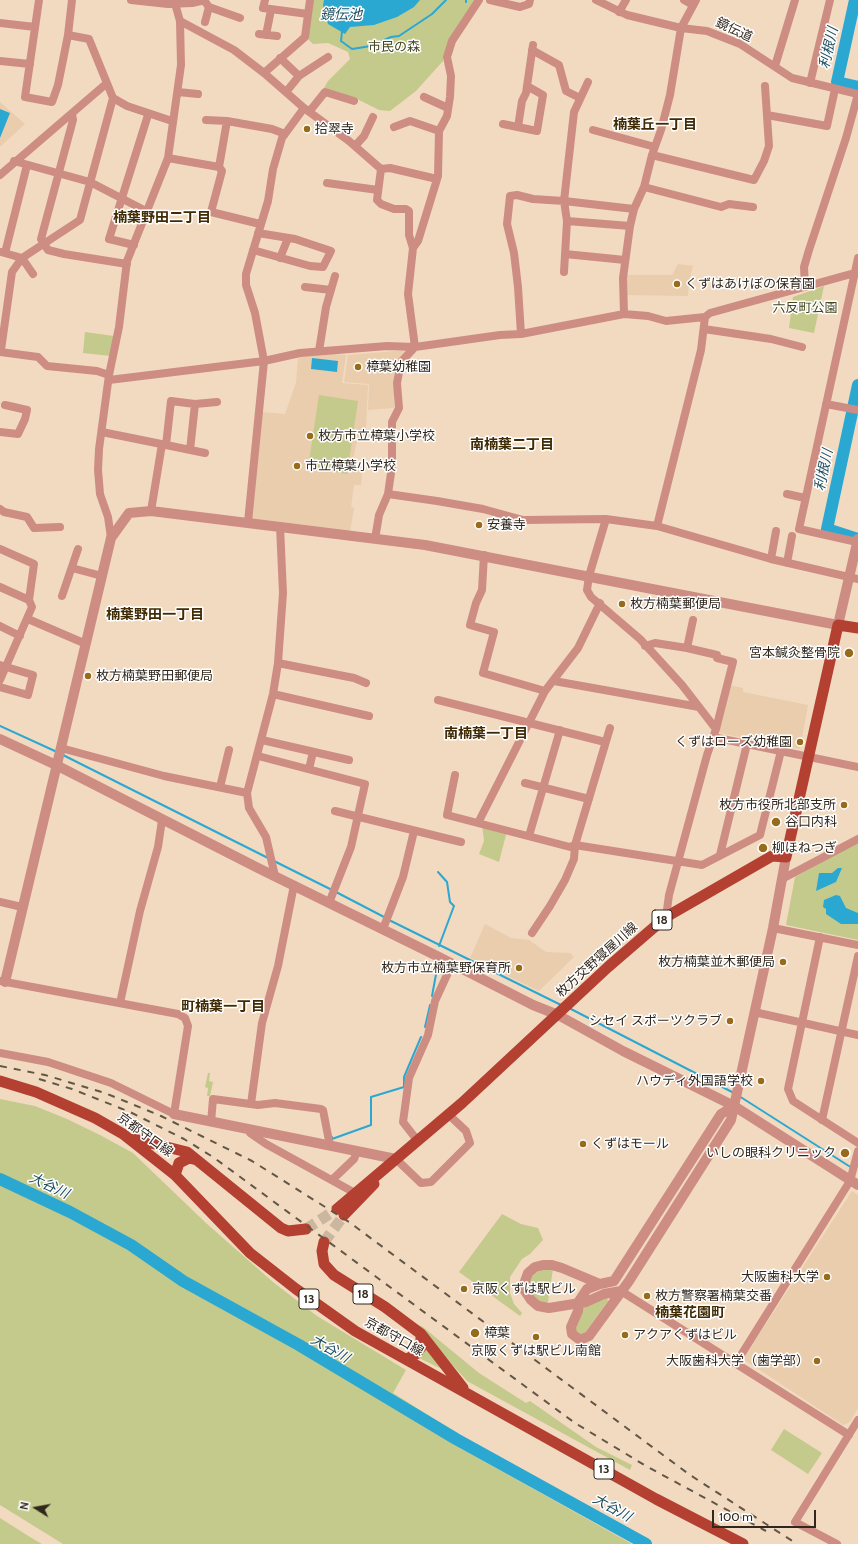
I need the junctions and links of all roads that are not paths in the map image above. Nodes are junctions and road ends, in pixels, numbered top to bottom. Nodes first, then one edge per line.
1 (39, 0) edge
2 (72, 0) edge
3 (131, 0) edge
4 (265, 0) edge
5 (310, 0) edge
6 (479, 0) edge
7 (490, 0) edge
8 (530, 0) edge
9 (596, 0) edge
10 (626, 0) edge
11 (684, 0) edge
12 (795, 0) edge
13 (830, 0) edge
14 (174, 1) edge
15 (694, 2) edge
16 (206, 3) edge
17 (271, 10) junction
18 (619, 12) junction
19 (308, 14) junction
20 (240, 18) dead end
21 (180, 21) junction
22 (205, 22) dead end
23 (0, 23) edge
24 (35, 27) junction
25 (681, 28) junction
26 (68, 35) junction
27 (277, 36) dead end
28 (328, 57) dead end
29 (280, 58) junction
30 (0, 61) edge
31 (30, 64) junction
32 (775, 66) junction
33 (264, 73) junction
34 (299, 76) junction
35 (588, 82) dead end
36 (810, 83) junction
37 (107, 84) junction
38 (527, 86) junction
39 (765, 86) dead end
40 (835, 89) junction
41 (178, 92) junction
42 (286, 92) junction
43 (198, 94) dead end
44 (858, 94) edge
45 (424, 97) dead end
46 (113, 98) junction
47 (580, 98) junction
48 (354, 101) dead end
49 (448, 108) junction
50 (306, 110) junction
51 (72, 114) junction
52 (148, 115) junction
53 (767, 115) junction
54 (373, 118) dead end
55 (206, 120) dead end
56 (172, 121) junction
57 (227, 121) junction
58 (503, 124) dead end
59 (518, 127) junction
60 (393, 128) dead end
61 (593, 130) dead end
62 (439, 131) junction
63 (285, 134) junction
64 (355, 146) junction
65 (653, 151) junction
66 (168, 158) junction
67 (14, 161) junction
68 (27, 165) junction
69 (219, 167) junction
70 (381, 169) junction
71 (58, 174) junction
72 (0, 175) edge
73 (438, 179) junction
74 (90, 182) junction
75 (328, 183) dead end
76 (644, 187) junction
77 (378, 190) junction
78 (121, 197) junction
79 (564, 201) junction
80 (748, 208) dead end
81 (634, 209) junction
82 (146, 211) junction
83 (567, 221) junction
84 (630, 226) junction
85 (259, 228) junction
86 (288, 238) junction
87 (45, 243) junction
88 (134, 245) junction
89 (413, 248) junction
90 (253, 250) junction
91 (2, 253) edge
92 (565, 254) junction
93 (22, 258) junction
94 (280, 258) junction
95 (858, 258) edge
96 (625, 260) junction
97 (127, 264) junction
98 (564, 272) dead end
99 (856, 272) edge
100 (33, 274) dead end
101 (335, 276) dead end
102 (305, 287) dead end
103 (805, 287) junction
104 (331, 290) junction
105 (624, 314) junction
106 (705, 317) junction
107 (704, 329) junction
108 (521, 334) junction
109 (416, 347) junction
110 (802, 347) dead end
111 (0, 351) edge
112 (319, 351) junction
113 (264, 361) junction
114 (109, 377) junction
115 (217, 402) dead end
116 (195, 404) junction
117 (826, 404) junction
118 (5, 405) dead end
119 (858, 410) edge
120 (0, 432) edge
121 (102, 432) junction
122 (164, 444) junction
123 (190, 450) junction
124 (205, 453) dead end
125 (388, 494) junction
126 (787, 494) dead end
127 (805, 498) junction
128 (0, 509) edge
129 (151, 511) junction
130 (606, 519) junction
131 (248, 522) junction
132 (280, 526) junction
133 (657, 526) junction
134 (60, 527) dead end
135 (776, 531) dead end
136 (792, 536) dead end
137 (111, 538) junction
138 (375, 539) junction
139 (858, 540) edge
140 (0, 549) edge
141 (78, 549) dead end
142 (484, 555) junction
143 (771, 559) junction
144 (787, 563) junction
145 (72, 568) junction
146 (102, 576) junction
147 (589, 576) junction
148 (854, 578) edge
149 (0, 587) edge
150 (62, 596) dead end
151 (29, 600) junction
152 (600, 603) junction
153 (28, 619) junction
154 (693, 620) dead end
155 (838, 625) junction
156 (0, 626) edge
157 (858, 628) edge
158 (20, 636) junction
159 (86, 644) junction
160 (645, 646) junction
161 (687, 648) junction
162 (278, 663) junction
163 (3, 667) edge
164 (0, 680) edge
165 (554, 681) junction
166 (366, 683) dead end
167 (0, 687) edge
168 (546, 691) junction
169 (273, 694) junction
170 (438, 700) dead end
171 (698, 707) junction
172 (369, 716) dead end
173 (529, 722) junction
174 (610, 728) dead end
175 (560, 730) junction
176 (714, 733) junction
177 (0, 739) edge
178 (262, 740) junction
179 (605, 742) junction
180 (747, 744) junction
181 (61, 748) junction
182 (229, 750) dead end
183 (781, 751) junction
184 (313, 752) junction
185 (258, 756) junction
186 (808, 757) junction
187 (349, 760) dead end
188 (56, 765) junction
189 (858, 767) edge
190 (308, 769) junction
191 (455, 776) dead end
192 (525, 783) dead end
193 (220, 787) junction
194 (543, 788) junction
195 (247, 793) junction
196 (589, 799) junction
197 (335, 811) dead end
198 (357, 817) junction
199 (162, 820) junction
200 (478, 823) junction
201 (414, 831) junction
202 (529, 836) junction
203 (858, 839) edge
204 (461, 842) dead end
205 (575, 845) junction
206 (720, 855) junction
207 (786, 857) junction
208 (679, 861) junction
209 (275, 876) junction
210 (782, 879) junction
211 (294, 885) junction
212 (0, 902) edge
213 (329, 903) junction
214 (22, 907) junction
215 (666, 917) junction
216 (773, 928) junction
217 (382, 930) junction
218 (532, 933) dead end
219 (820, 938) junction
220 (858, 945) edge
221 (858, 956) edge
222 (452, 964) junction
223 (2, 982) edge
224 (120, 1003) junction
225 (754, 1012) junction
226 (558, 1015) junction
227 (802, 1023) junction
228 (842, 1032) junction
229 (858, 1035) edge
230 (0, 1053) edge
231 (0, 1081) edge
232 (251, 1104) junction
233 (734, 1106) junction
234 (174, 1114) junction
235 (448, 1114) junction
236 (822, 1120) junction
237 (211, 1122) junction
238 (250, 1130) junction
239 (123, 1134) junction
240 (417, 1140) junction
241 (858, 1143) edge
242 (330, 1146) junction
243 (858, 1151) edge
244 (357, 1152) junction
245 (197, 1160) junction
246 (396, 1160) junction
247 (175, 1175) junction
248 (332, 1180) junction
249 (854, 1183) edge
250 (356, 1193) junction
251 (306, 1229) tunnel mouth
252 (324, 1242) tunnel mouth
253 (600, 1284) junction
254 (621, 1291) junction
255 (578, 1303) junction
256 (421, 1334) junction
257 (407, 1359) junction
258 (736, 1363) junction
259 (466, 1392) junction
260 (858, 1420) edge
261 (848, 1435) junction
262 (743, 1544) edge
263 (837, 1544) edge

1 - 24 street
2 - 26 street
3 - 14 street
4 - 17 street
5 - 19 street
6 - 49 street
7 - 8 street
9 - 18 street, 鏡伝道
10 - 18 street
11 - 15 street
12 - 32 street
13 - 36 street
14 - 16 street
14 - 21 street
15 - 25 street
16 - 20 street
16 - 22 street
17 - 19 street
17 - 27 street
18 - 25 street, 鏡伝道
19 - 29 street
21 - 33 street
21 - 41 street
23 - 24 street
24 - 31 street
25 - 32 street, 鏡伝道
25 - 65 street
26 - 31 street
26 - 37 street
28 - 34 street
29 - 33 street
29 - 34 street
30 - 31 street
32 - 36 street, 鏡伝道
33 - 42 street
34 - 42 street
35 - 47 street
36 - 40 street, 鏡伝道
37 - 46 street
37 - 51 street
38 - 47 street
38 - 59 street
38 - 59 street
39 - 53 street
40 - 44 street, 鏡伝道
40 - 53 street
41 - 43 street
41 - 56 street
42 - 50 street
44 - 103 street
45 - 49 street
46 - 52 street
46 - 74 street
47 - 79 street
48 - 50 street
49 - 62 street
50 - 63 street
50 - 64 street
51 - 67 street
51 - 71 street
52 - 56 street
52 - 78 street
53 - 65 street
54 - 64 street
55 - 57 street
56 - 66 street
57 - 63 street
57 - 69 street
58 - 59 street
60 - 62 street
61 - 65 street
62 - 73 street
63 - 85 street
64 - 70 street
65 - 76 street
66 - 69 street
66 - 82 street
67 - 68 street
67 - 72 street
68 - 71 street
68 - 91 street
69 - 85 street
70 - 73 street
70 - 77 street
71 - 74 street
71 - 87 street
73 - 89 street
74 - 78 street
74 - 87 street
75 - 77 street
76 - 80 street
76 - 81 street
77 - 89 street
78 - 82 street
78 - 88 street
79 - 81 street
79 - 83 street
79 - 108 street
81 - 84 street
82 - 88 street
83 - 84 street
83 - 92 street
84 - 96 street
85 - 86 street
85 - 90 street
86 - 94 street
86 - 94 street
87 - 93 street
87 - 97 street
88 - 97 street
89 - 109 street
90 - 94 street
90 - 113 street
91 - 93 street
92 - 96 street
92 - 98 street
93 - 100 street
93 - 111 street
95 - 99 street
96 - 105 street
97 - 114 street
99 - 103 street
99 - 117 street
101 - 104 street
102 - 104 street
103 - 106 street
104 - 112 street
105 - 106 street
105 - 108 street
106 - 107 street
107 - 110 street
107 - 133 street
108 - 109 street
109 - 112 street
109 - 125 street
111 - 114 street
112 - 113 street
113 - 114 street
113 - 131 street
114 - 121 street
115 - 116 street
116 - 122 street
116 - 123 street
117 - 119 street
117 - 127 street
118 - 120 street
121 - 122 street
121 - 137 street
122 - 123 street
122 - 129 street
123 - 124 street
125 - 130 street
125 - 138 street
126 - 127 street
127 - 139 street
128 - 134 street
129 - 131 street
129 - 137 street
130 - 133 street
130 - 147 street
131 - 132 street
132 - 138 street
132 - 162 street
133 - 143 street
135 - 143 street
136 - 144 street
137 - 146 street
138 - 142 street
139 - 148 street
140 - 151 street
141 - 145 street
142 - 147 street
142 - 168 street
143 - 144 street
144 - 148 street
145 - 146 street
145 - 150 street
146 - 159 street
147 - 152 street
147 - 155 street
148 - 155 street
149 - 151 street
151 - 153 street
152 - 160 street
152 - 165 street
153 - 158 street
153 - 159 street
154 - 161 street
155 - 157 main road
155 - 186 main road
156 - 158 street
158 - 163 street
159 - 181 street
160 - 161 street
160 - 171 street
161 - 176 street
162 - 166 street
162 - 169 street
163 - 164 street
163 - 167 street
165 - 168 street
165 - 171 street
168 - 173 street
169 - 172 street
169 - 178 street
170 - 173 street
171 - 176 street
173 - 175 street
173 - 200 street
174 - 179 street
175 - 179 street
175 - 194 street
176 - 180 street
176 - 208 street
177 - 188 street
178 - 184 street
178 - 185 street
179 - 196 street
180 - 183 street
180 - 206 street
181 - 188 street
181 - 193 street
182 - 193 street
183 - 186 street
183 - 206 street
184 - 187 street
184 - 190 street
185 - 190 street
185 - 195 street
186 - 189 street
186 - 207 main road
188 - 199 street
188 - 214 street
190 - 198 street
191 - 200 street
192 - 194 street
193 - 195 street
194 - 196 street
194 - 202 street
195 - 209 street
196 - 205 street
197 - 198 street
198 - 201 street
198 - 213 street
199 - 209 street
199 - 224 street
200 - 202 street
201 - 204 street
201 - 217 street
202 - 205 street
203 - 210 street
205 - 208 street
205 - 218 street
206 - 208 street
207 - 210 street
207 - 215 main road, 枚方交野寝屋川線 / 18
208 - 215 street
209 - 211 street
210 - 216 street
211 - 213 street
211 - 232 street
212 - 214 street
213 - 217 street
214 - 223 street
215 - 226 main road, 枚方交野寝屋川線 / 18
216 - 219 street
216 - 225 street
217 - 222 street
219 - 220 street
219 - 227 street
221 - 228 street
222 - 226 street
222 - 240 street
223 - 224 street
224 - 234 street
225 - 227 street
225 - 233 street
226 - 233 street
226 - 235 main road, 枚方交野寝屋川線 / 18
227 - 228 street
227 - 236 street
228 - 229 street
228 - 236 street
230 - 234 street
231 - 239 main road, 京都守口線 / 13
232 - 237 street
232 - 242 street
233 - 249 street
233 - 253 street
233 - 254 street
234 - 237 street
235 - 240 main road, 枚方交野寝屋川線 / 18
235 - 246 street
236 - 241 street
237 - 238 street
238 - 242 street
238 - 248 street
239 - 245 main road
239 - 247 main road, 京都守口線 / 13
240 - 246 main road, 枚方交野寝屋川線 / 18
242 - 244 street
243 - 249 street
244 - 246 street
244 - 248 street
245 - 247 main road
245 - 251 main road
246 - 250 main road, 枚方交野寝屋川線 / 18
246 - 250 main road, 枚方交野寝屋川線 / 18
247 - 257 main road, 京都守口線 / 13
248 - 250 street
249 - 258 street
252 - 256 main road, 18
253 - 255 street
253 - 255 street
254 - 255 street
254 - 255 street
254 - 258 street
256 - 257 main road
256 - 259 main road, 18
257 - 259 main road, 京都守口線 / 13
258 - 261 street
259 - 262 main road, 京都守口線 / 13
260 - 261 street
261 - 263 street

